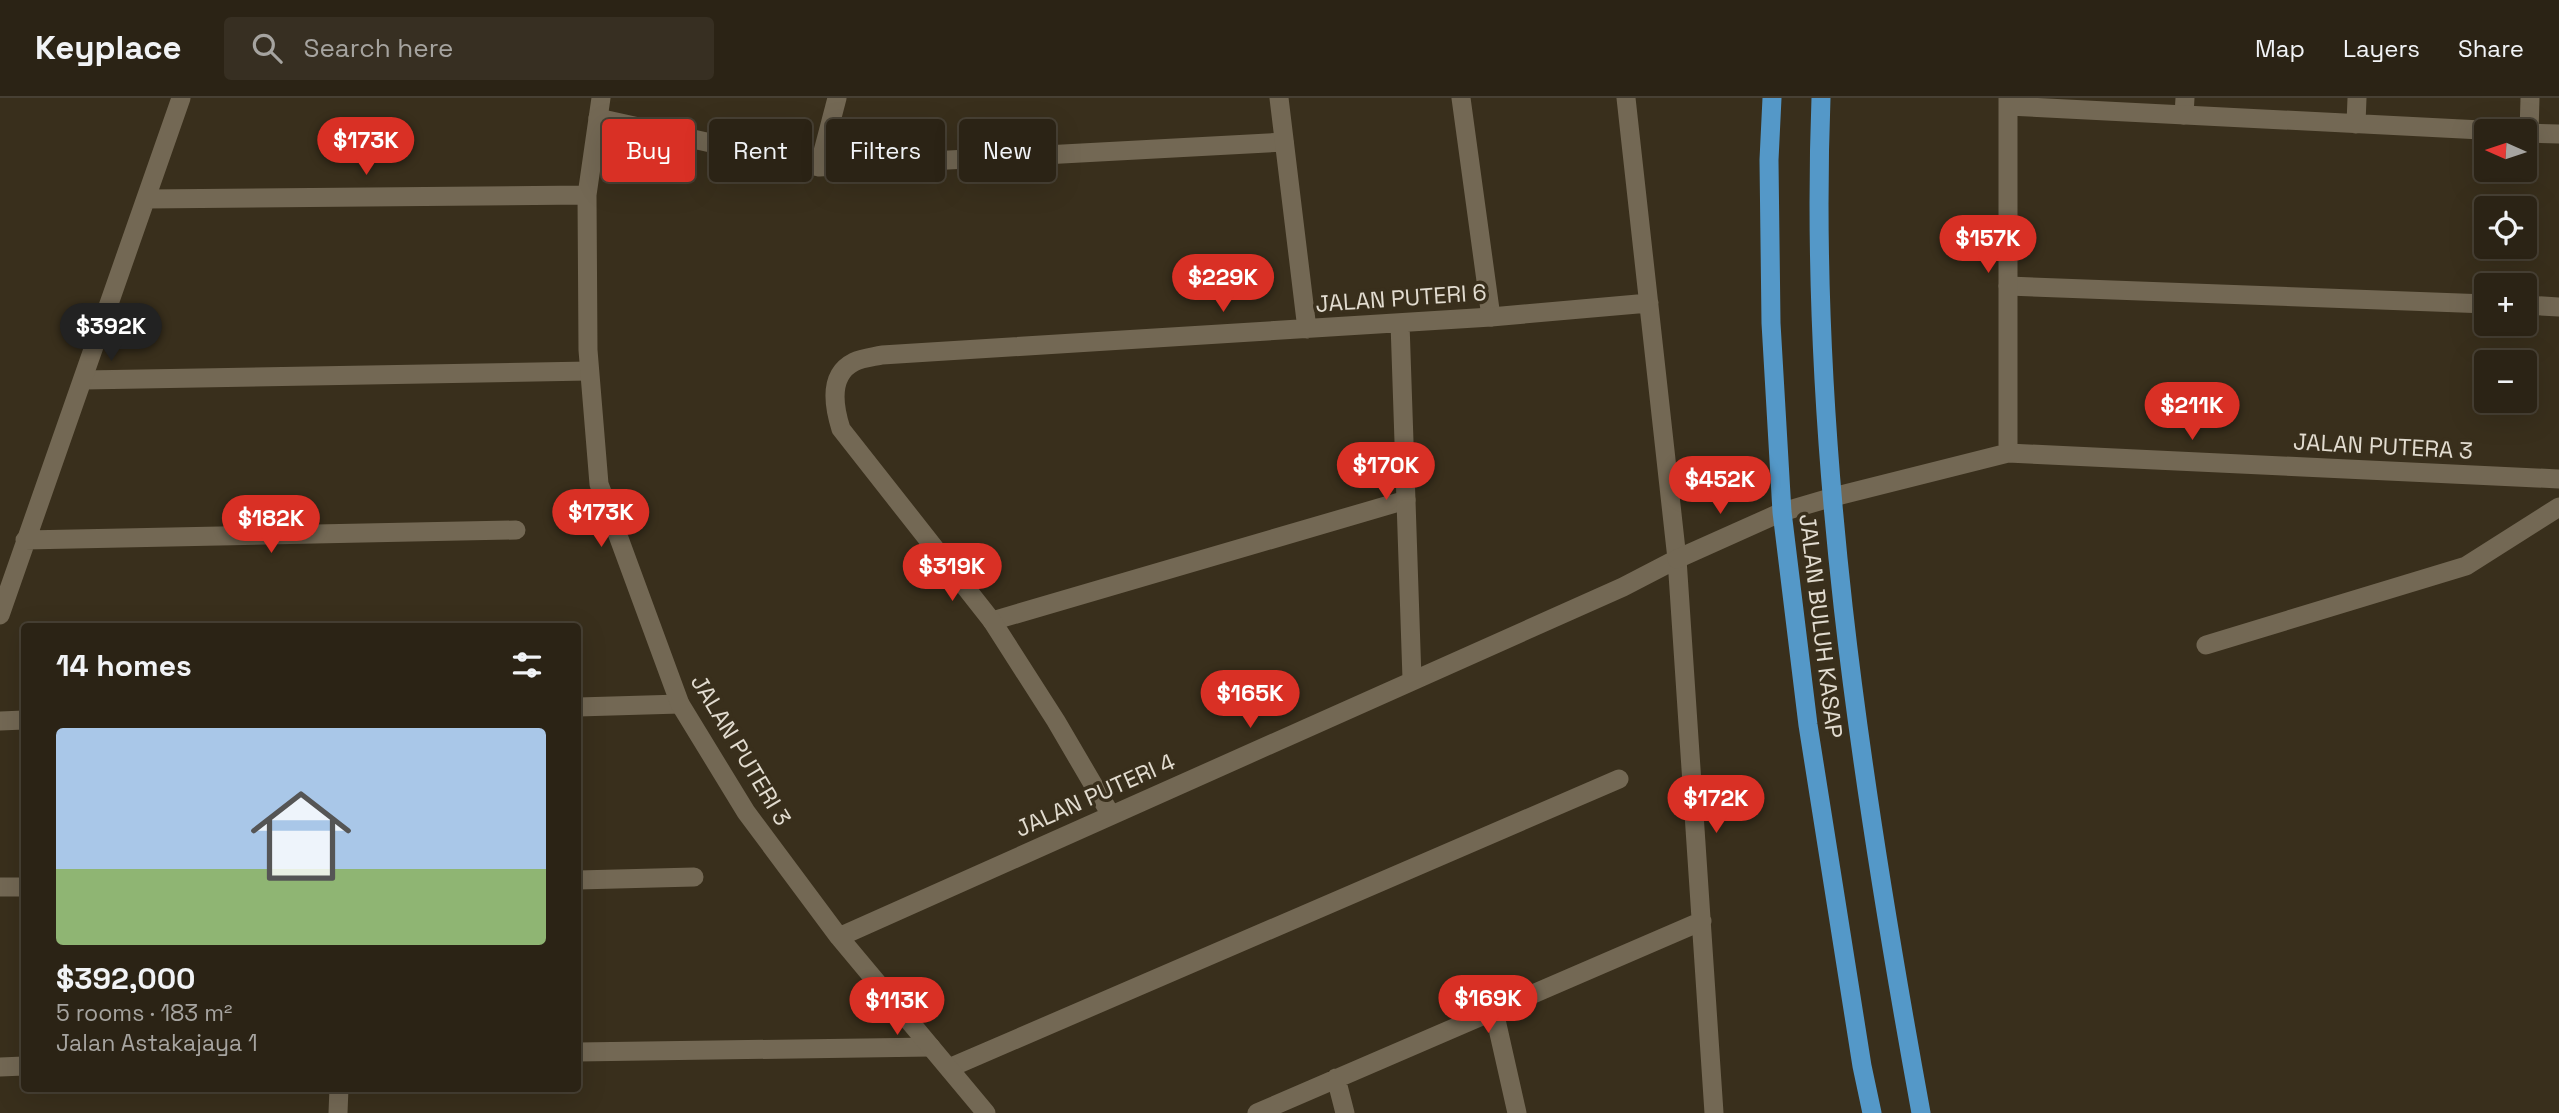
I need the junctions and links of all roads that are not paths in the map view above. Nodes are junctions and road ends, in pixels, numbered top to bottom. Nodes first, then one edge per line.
1 (181, 98) edge
2 (601, 98) edge
3 (837, 98) edge
4 (1279, 98) edge
5 (1461, 98) edge
6 (1626, 98) edge
7 (1772, 98) edge
8 (1821, 98) edge
9 (2357, 98) edge
10 (2530, 98) edge
11 (2008, 102) edge
12 (2184, 107) edge
13 (598, 118) junction
14 (2528, 119) edge
15 (2356, 124) junction
16 (2474, 130) edge
17 (2538, 133) edge
18 (2559, 134) edge
19 (1284, 142) junction
20 (819, 167) junction
21 (587, 195) junction
22 (146, 199) junction
23 (2008, 286) junction
24 (1649, 303) junction
25 (2474, 304) edge
26 (2537, 306) edge
27 (2559, 307) edge
28 (1491, 317) junction
29 (1400, 323) junction
30 (1307, 329) junction
31 (589, 371) junction
32 (83, 380) junction
33 (2008, 453) junction
34 (2559, 480) edge
35 (1833, 497) junction
36 (1406, 500) junction
37 (2559, 507) edge
38 (1782, 512) junction
39 (516, 530) dead end
40 (25, 540) junction
41 (1677, 559) junction
42 (0, 615) edge
43 (992, 621) junction
44 (2206, 645) dead end
45 (1412, 679) junction
46 (680, 704) junction
47 (581, 707) edge
48 (21, 720) edge
49 (0, 721) edge
50 (1619, 779) dead end
51 (1111, 815) junction
52 (694, 877) dead end
53 (581, 880) edge
54 (0, 887) edge
55 (21, 887) edge
56 (1702, 921) junction
57 (839, 937) junction
58 (1494, 1010) junction
59 (932, 1047) junction
60 (581, 1052) edge
61 (21, 1066) edge
62 (0, 1067) edge
63 (949, 1068) junction
64 (1336, 1079) junction
65 (339, 1092) edge
66 (338, 1113) edge
67 (986, 1113) edge
68 (1257, 1113) edge
69 (1345, 1113) edge
70 (1517, 1113) edge
71 (1714, 1113) edge
72 (1872, 1113) edge
73 (1921, 1113) edge

1 - 22 street
2 - 13 street, JALAN PUTERI 3
3 - 20 street
4 - 19 street
5 - 28 street
6 - 24 street
7 - 38 highway, JALAN BULUH KASAP
8 - 35 highway, JALAN BULUH KASAP
9 - 15 street
10 - 14 street
11 - 12 street
11 - 23 street
12 - 15 street
13 - 20 street
13 - 21 street, JALAN PUTERI 3
15 - 16 street
17 - 18 street
19 - 20 street
19 - 30 street
21 - 22 street
21 - 31 street, JALAN PUTERI 3
22 - 32 street
23 - 25 street
23 - 33 street
24 - 28 street, JALAN PUTERI 6
24 - 41 street
26 - 27 street
28 - 29 street, JALAN PUTERI 6
29 - 30 street, JALAN PUTERI 6
29 - 36 street
30 - 43 street, JALAN PUTERI 6
31 - 32 street
31 - 46 street, JALAN PUTERI 3
32 - 40 street
33 - 34 street, JALAN PUTERA 3
33 - 35 street, JALAN PUTERA 3
35 - 38 street, JALAN PUTERA 3
35 - 73 highway, JALAN BULUH KASAP
36 - 43 street
36 - 45 street
37 - 44 street
38 - 41 street, JALAN PUTERI 4
38 - 72 highway, JALAN BULUH KASAP
39 - 40 street
40 - 42 street
41 - 45 street, JALAN PUTERI 4
41 - 56 street
43 - 51 street
45 - 51 street, JALAN PUTERI 4
46 - 47 street
46 - 57 street, JALAN PUTERI 3
48 - 49 street
50 - 63 street
51 - 57 street, JALAN PUTERI 4
52 - 53 street
54 - 55 street
56 - 58 street
56 - 71 street
57 - 59 street, JALAN PUTERI 3
58 - 64 street
58 - 70 street
59 - 60 street
59 - 63 street, JALAN PUTERI 3
61 - 62 street
63 - 67 street, JALAN PUTERI 3
64 - 68 street
64 - 69 street
65 - 66 street

